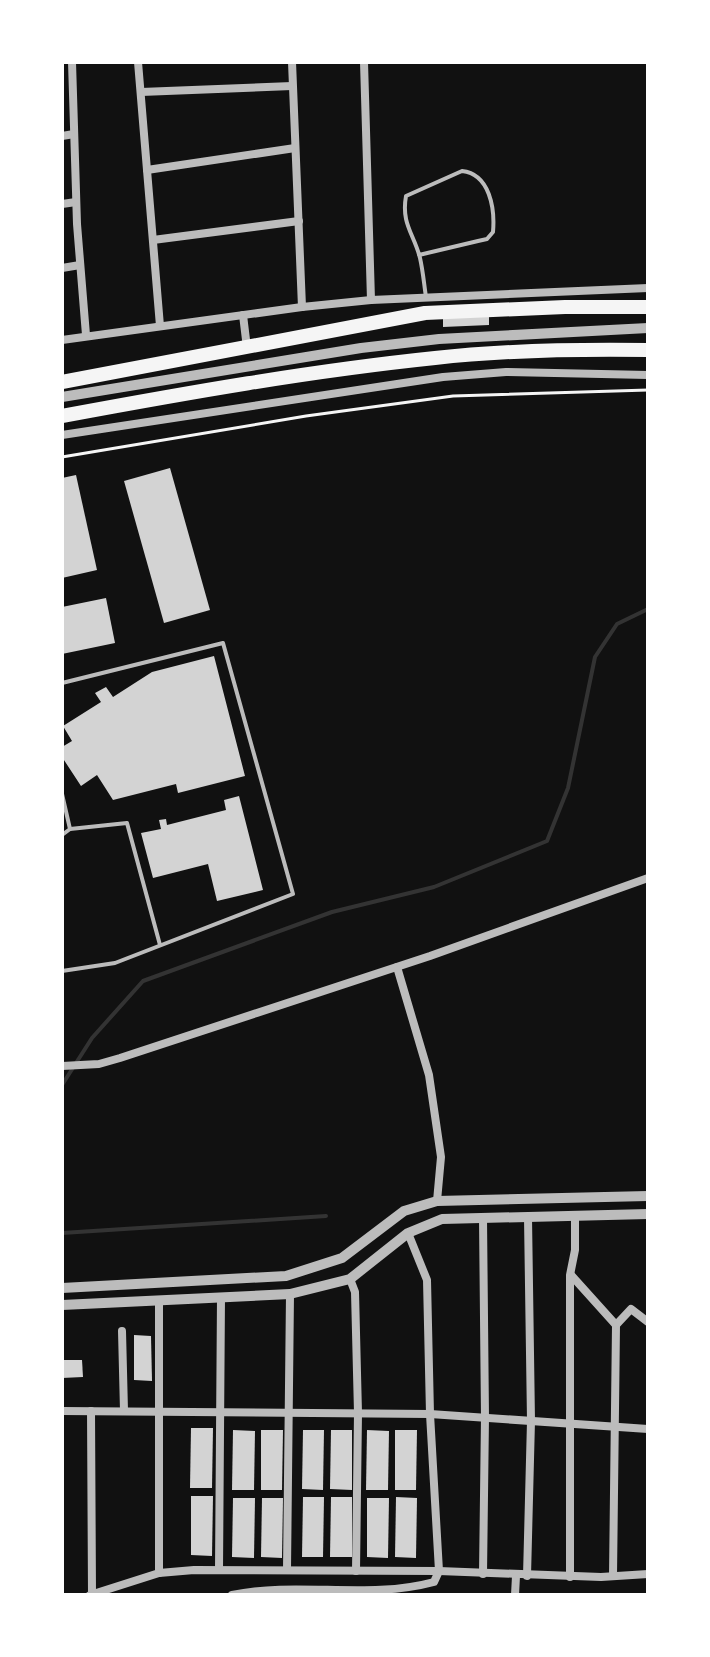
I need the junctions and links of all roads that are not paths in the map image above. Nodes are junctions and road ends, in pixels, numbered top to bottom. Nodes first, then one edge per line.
1 (138, 62) edge
2 (292, 62) edge
3 (364, 62) edge
4 (69, 67) edge
5 (292, 86) junction
6 (141, 92) junction
7 (74, 134) junction
8 (62, 136) edge
9 (295, 148) junction
10 (147, 170) junction
11 (76, 202) junction
12 (62, 204) edge
13 (299, 221) junction
14 (153, 240) junction
15 (419, 255) junction
16 (80, 265) junction
17 (62, 268) edge
18 (648, 288) edge
19 (426, 299) junction
20 (371, 300) junction
21 (302, 307) junction
22 (648, 307) edge
23 (243, 315) junction
24 (160, 326) junction
25 (648, 328) edge
26 (86, 335) junction
27 (62, 340) edge
28 (247, 348) junction
29 (648, 350) edge
30 (648, 375) edge
31 (62, 382) edge
32 (62, 397) edge
33 (62, 416) edge
34 (62, 435) edge
35 (62, 683) edge
36 (62, 794) edge
37 (70, 829) junction
38 (62, 835) edge
39 (648, 878) edge
40 (160, 945) junction
41 (397, 967) junction
42 (62, 971) edge
43 (68, 1066) edge
44 (648, 1196) edge
45 (437, 1201) junction
46 (648, 1214) edge
47 (575, 1216) junction
48 (528, 1217) junction
49 (483, 1218) junction
50 (408, 1233) junction
51 (570, 1275) junction
52 (350, 1279) junction
53 (160, 1283) junction
54 (62, 1288) edge
55 (290, 1294) junction
56 (221, 1297) junction
57 (159, 1300) junction
58 (62, 1305) edge
59 (648, 1322) edge
60 (616, 1325) junction
61 (122, 1331) dead end
62 (157, 1410) junction
63 (62, 1411) edge
64 (91, 1411) junction
65 (124, 1411) junction
66 (221, 1411) junction
67 (290, 1412) junction
68 (358, 1413) junction
69 (430, 1414) junction
70 (485, 1417) junction
71 (531, 1421) junction
72 (572, 1424) junction
73 (614, 1427) junction
74 (648, 1429) edge
75 (219, 1570) junction
76 (287, 1570) junction
77 (356, 1571) junction
78 (439, 1571) junction
79 (159, 1573) junction
80 (483, 1574) junction
81 (648, 1574) edge
82 (516, 1576) junction
83 (527, 1576) junction
84 (613, 1576) junction
85 (570, 1577) junction
86 (91, 1595) edge
87 (232, 1595) edge
88 (515, 1595) edge

1 - 6 street
2 - 5 street
3 - 20 street
4 - 7 street
5 - 6 street
5 - 9 street
6 - 10 street
7 - 8 street
7 - 11 street
9 - 10 street
9 - 13 street
10 - 14 street
11 - 12 street
11 - 16 street
13 - 14 street
13 - 21 street
14 - 24 street
15 - 15 lane
15 - 19 lane
16 - 17 street
16 - 26 street
18 - 19 street
19 - 20 street
20 - 21 street
21 - 23 street
22 - 28 main road
23 - 24 street
23 - 28 street
24 - 26 street
25 - 32 street
26 - 27 street
28 - 31 main road
29 - 33 main road
30 - 34 street
35 - 40 lane
36 - 37 lane
37 - 38 lane
37 - 40 lane
39 - 41 street
40 - 42 lane
41 - 43 street
41 - 45 street
44 - 45 street
45 - 53 street
46 - 47 street
47 - 48 street
47 - 51 street
48 - 49 street
48 - 71 street
49 - 50 street
49 - 70 street
50 - 52 street
50 - 69 street
51 - 60 street
51 - 72 street
52 - 55 street
52 - 68 street
53 - 54 street
53 - 57 street
55 - 56 street
55 - 67 street
56 - 57 street
56 - 66 street
57 - 58 street
57 - 62 street
59 - 60 street
60 - 73 street
61 - 65 street
62 - 65 street
62 - 66 street
62 - 79 street
63 - 64 street
64 - 65 street
64 - 86 street
66 - 67 street
66 - 75 street
67 - 68 street
67 - 76 street
68 - 69 street
68 - 77 street
69 - 70 street
69 - 78 street
70 - 71 street
70 - 80 street
71 - 72 street
71 - 83 street
72 - 73 street
72 - 85 street
73 - 74 street
73 - 84 street
75 - 76 street
75 - 79 street
76 - 77 street
77 - 78 street
78 - 80 street
78 - 87 street
79 - 86 street
80 - 82 street
81 - 84 street
82 - 83 street
82 - 88 street
83 - 85 street
84 - 85 street

